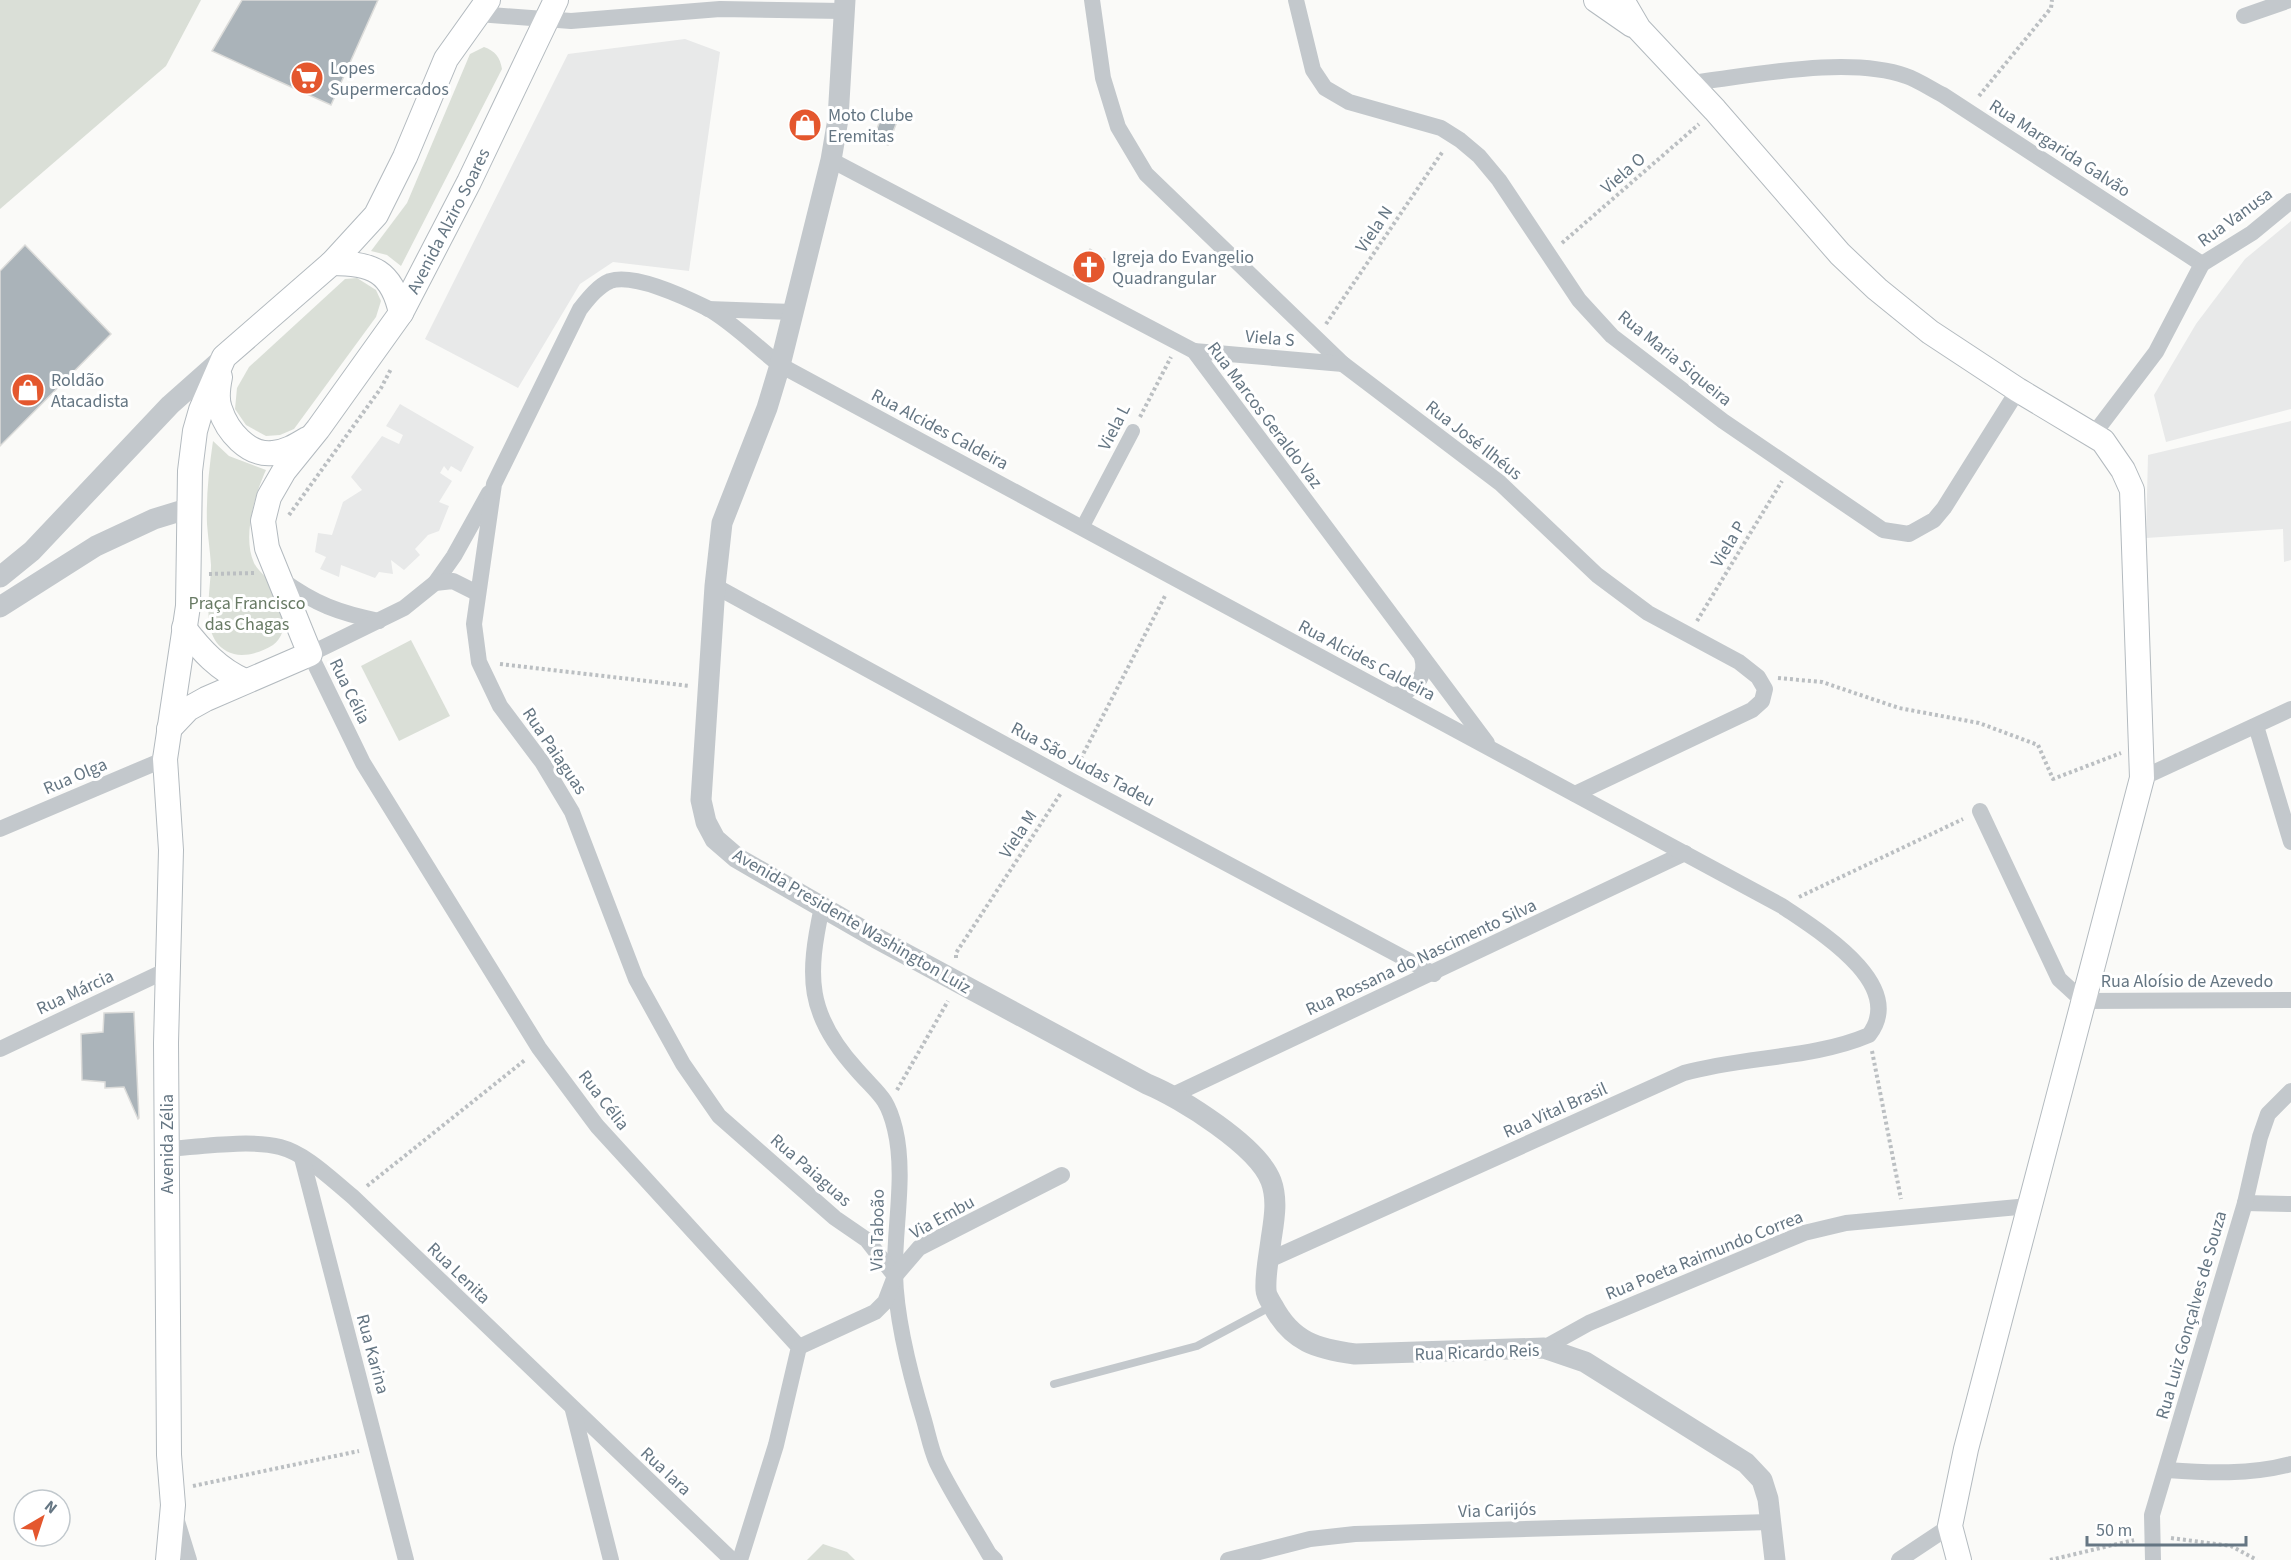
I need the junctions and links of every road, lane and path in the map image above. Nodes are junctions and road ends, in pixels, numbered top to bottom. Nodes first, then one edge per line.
1 (1092, 0) edge
2 (1296, 0) edge
3 (1596, 0) edge
4 (1622, 0) edge
5 (2052, 0) edge
6 (2290, 0) edge
7 (844, 6) edge
8 (483, 7) edge
9 (552, 11) edge
10 (2244, 16) dead end
11 (1640, 29) junction
12 (1690, 83) junction
13 (1715, 110) junction
14 (1967, 111) junction
15 (1453, 136) junction
16 (831, 160) junction
17 (2291, 201) edge
18 (1548, 256) junction
19 (332, 263) junction
20 (2202, 264) junction
21 (708, 309) junction
22 (794, 312) junction
23 (401, 313) junction
24 (1316, 338) junction
25 (1178, 343) junction
26 (1194, 351) junction
27 (224, 357) junction
28 (1343, 364) junction
29 (780, 365) junction
30 (2018, 390) junction
31 (318, 429) junction
32 (1133, 431) joint
33 (2093, 435) junction
34 (1790, 468) junction
35 (494, 484) junction
36 (190, 508) junction
37 (1082, 528) junction
38 (190, 575) junction
39 (0, 577) edge
40 (1174, 578) junction
41 (282, 580) junction
42 (435, 583) junction
43 (715, 586) junction
44 (477, 593) junction
45 (0, 607) edge
46 (379, 621) junction
47 (184, 628) junction
48 (1689, 635) junction
49 (310, 654) junction
50 (1422, 657) junction
51 (479, 662) junction
52 (1758, 676) junction
53 (245, 681) junction
54 (707, 688) junction
55 (1391, 695) junction
56 (2291, 709) edge
57 (2256, 726) junction
58 (169, 729) junction
59 (2142, 745) junction
60 (1491, 749) junction
61 (165, 759) junction
62 (2142, 778) junction
63 (1070, 780) junction
64 (1575, 794) junction
65 (1980, 811) joint
66 (0, 830) edge
67 (2291, 842) edge
68 (1685, 853) junction
69 (1782, 906) junction
70 (822, 907) junction
71 (167, 970) junction
72 (1434, 974) junction
73 (955, 980) junction
74 (2083, 1000) junction
75 (2291, 1000) edge
76 (1869, 1035) junction
77 (539, 1048) junction
78 (0, 1049) edge
79 (2291, 1091) edge
80 (1173, 1095) junction
81 (889, 1104) junction
82 (167, 1149) junction
83 (302, 1158) junction
84 (1264, 1165) joint
85 (1062, 1175) dead end
86 (353, 1197) junction
87 (2245, 1203) junction
88 (2291, 1204) edge
89 (2029, 1206) junction
90 (1905, 1217) junction
91 (1269, 1260) junction
92 (895, 1276) junction
93 (1273, 1306) junction
94 (799, 1347) junction
95 (1544, 1348) junction
96 (1054, 1384) dead end
97 (573, 1410) junction
98 (377, 1447) junction
99 (2291, 1464) edge
100 (2167, 1470) junction
101 (172, 1498) junction
102 (1770, 1522) junction
103 (1950, 1526) junction
104 (2152, 1536) junction
105 (168, 1560) edge
106 (189, 1560) edge
107 (406, 1560) edge
108 (611, 1560) edge
109 (732, 1560) edge
110 (740, 1560) edge
111 (995, 1560) edge
112 (1228, 1560) edge
113 (1774, 1560) edge
114 (1899, 1560) edge
115 (1959, 1560) edge
116 (2050, 1560) edge
117 (2152, 1560) edge
118 (2257, 1560) edge

1 - 24 street, Rua José Ilhéus
2 - 15 street, Rua Maria Siqueira
3 - 11 main road
4 - 11 main road
5 - 14 path
6 - 10 street
7 - 9 street
7 - 16 street, Avenida Presidente Washington Luiz
8 - 9 street
8 - 19 main road
9 - 23 main road, Avenida Alziro Soares
11 - 12 main road
12 - 13 main road
12 - 14 street, Rua Margarida Galvão
13 - 18 path, Viela O
13 - 30 main road
14 - 20 street, Rua Margarida Galvão
15 - 18 street, Rua Maria Siqueira
15 - 24 path, Viela N
16 - 22 street, Avenida Presidente Washington Luiz
16 - 25 street, Rua Marcos Geraldo Vaz
17 - 20 street, Rua Vanusa
18 - 34 street, Rua Maria Siqueira
19 - 23 main road
19 - 27 main road
20 - 33 street
21 - 22 street, Rua Paiaguas
21 - 29 street, Rua Paiaguas
21 - 35 street, Rua Paiaguas
22 - 29 street, Avenida Presidente Washington Luiz
23 - 31 main road, Avenida Alziro Soares
24 - 28 street, Rua José Ilhéus
25 - 26 street, Rua Marcos Geraldo Vaz
25 - 32 path, Viela L
26 - 28 street, Viela S
26 - 50 street, Rua Marcos Geraldo Vaz
27 - 31 main road
27 - 36 main road
27 - 39 street
28 - 48 street, Rua José Ilhéus
29 - 37 street, Rua Alcides Caldeira
29 - 43 street, Avenida Presidente Washington Luiz
30 - 33 main road
30 - 34 street, Rua Maria Siqueira
31 - 41 main road
32 - 37 street, Viela L
33 - 59 main road
34 - 48 path, Viela P
35 - 42 street
35 - 44 street, Rua Paiaguas
36 - 38 main road
36 - 45 street
37 - 40 street, Rua Alcides Caldeira
38 - 41 path
38 - 47 main road
40 - 55 street, Rua Alcides Caldeira
40 - 63 path, Viela M
41 - 46 street
41 - 49 main road
42 - 44 street
42 - 46 street
43 - 54 street, Avenida Presidente Washington Luiz
43 - 63 street, Rua São Judas Tadeu
44 - 51 street, Rua Paiaguas
46 - 49 street
47 - 53 main road
47 - 58 main road, Avenida Zélia
48 - 52 street, Rua José Ilhéus
49 - 53 main road
49 - 77 street, Rua Célia
50 - 55 street
50 - 60 street, Rua Marcos Geraldo Vaz
51 - 54 path
51 - 92 street, Rua Paiaguas
52 - 59 path
52 - 64 street
53 - 58 main road
54 - 70 street, Avenida Presidente Washington Luiz
55 - 60 street, Rua Alcides Caldeira
56 - 57 street
57 - 62 street
57 - 67 street
58 - 61 main road, Avenida Zélia
59 - 62 main road
60 - 64 street, Rua Alcides Caldeira
61 - 66 street, Rua Olga
61 - 71 main road, Avenida Zélia
62 - 74 main road
63 - 72 street, Rua São Judas Tadeu
63 - 73 path, Viela M
64 - 68 street, Rua Alcides Caldeira
65 - 69 path
65 - 74 street
68 - 69 street, Rua Alcides Caldeira
68 - 72 street, Rua Rossana do Nascimento Silva
69 - 76 street, Rua Alcides Caldeira
70 - 73 street, Avenida Presidente Washington Luiz
70 - 81 street
71 - 78 street, Rua Márcia
71 - 82 main road, Avenida Zélia
72 - 80 street, Rua Rossana do Nascimento Silva
73 - 80 street, Avenida Presidente Washington Luiz
73 - 81 path, Viela M
74 - 75 street, Rua Aloísio de Azevedo
74 - 89 main road
76 - 90 path
76 - 91 street, Rua Vital Brasil
77 - 86 path
77 - 94 street, Rua Célia
79 - 87 street, Rua Luiz Gonçalves de Souza
80 - 84 street, Avenida Presidente Washington Luiz
81 - 92 street, Via Taboão
82 - 83 street, Rua Lenita
82 - 101 main road, Avenida Zélia
83 - 86 street, Rua Lenita
83 - 98 street, Rua Karina
84 - 91 street, Rua Ricardo Reis
85 - 92 street, Via Embu
86 - 97 street, Rua Lenita
87 - 88 street
87 - 100 street, Rua Luiz Gonçalves de Souza
89 - 90 street, Rua Poeta Raimundo Correa
89 - 103 main road
90 - 95 street, Rua Poeta Raimundo Correa
91 - 93 street, Rua Ricardo Reis
92 - 94 street, Via Embu
92 - 111 street, Via Taboão
93 - 95 street, Rua Ricardo Reis
93 - 96 lane
94 - 110 street
95 - 102 street, Rua Ricardo Reis
97 - 108 street
97 - 109 street, Rua Iara
98 - 101 path
98 - 107 street, Rua Karina
99 - 100 street
100 - 104 street, Rua Luiz Gonçalves de Souza
101 - 105 main road, Avenida Zélia
101 - 106 street
102 - 112 street, Via Carijós
102 - 113 street, Rua Ricardo Reis
103 - 114 street
103 - 115 main road
104 - 116 path
104 - 117 street, Rua Luiz Gonçalves de Souza
104 - 118 path

